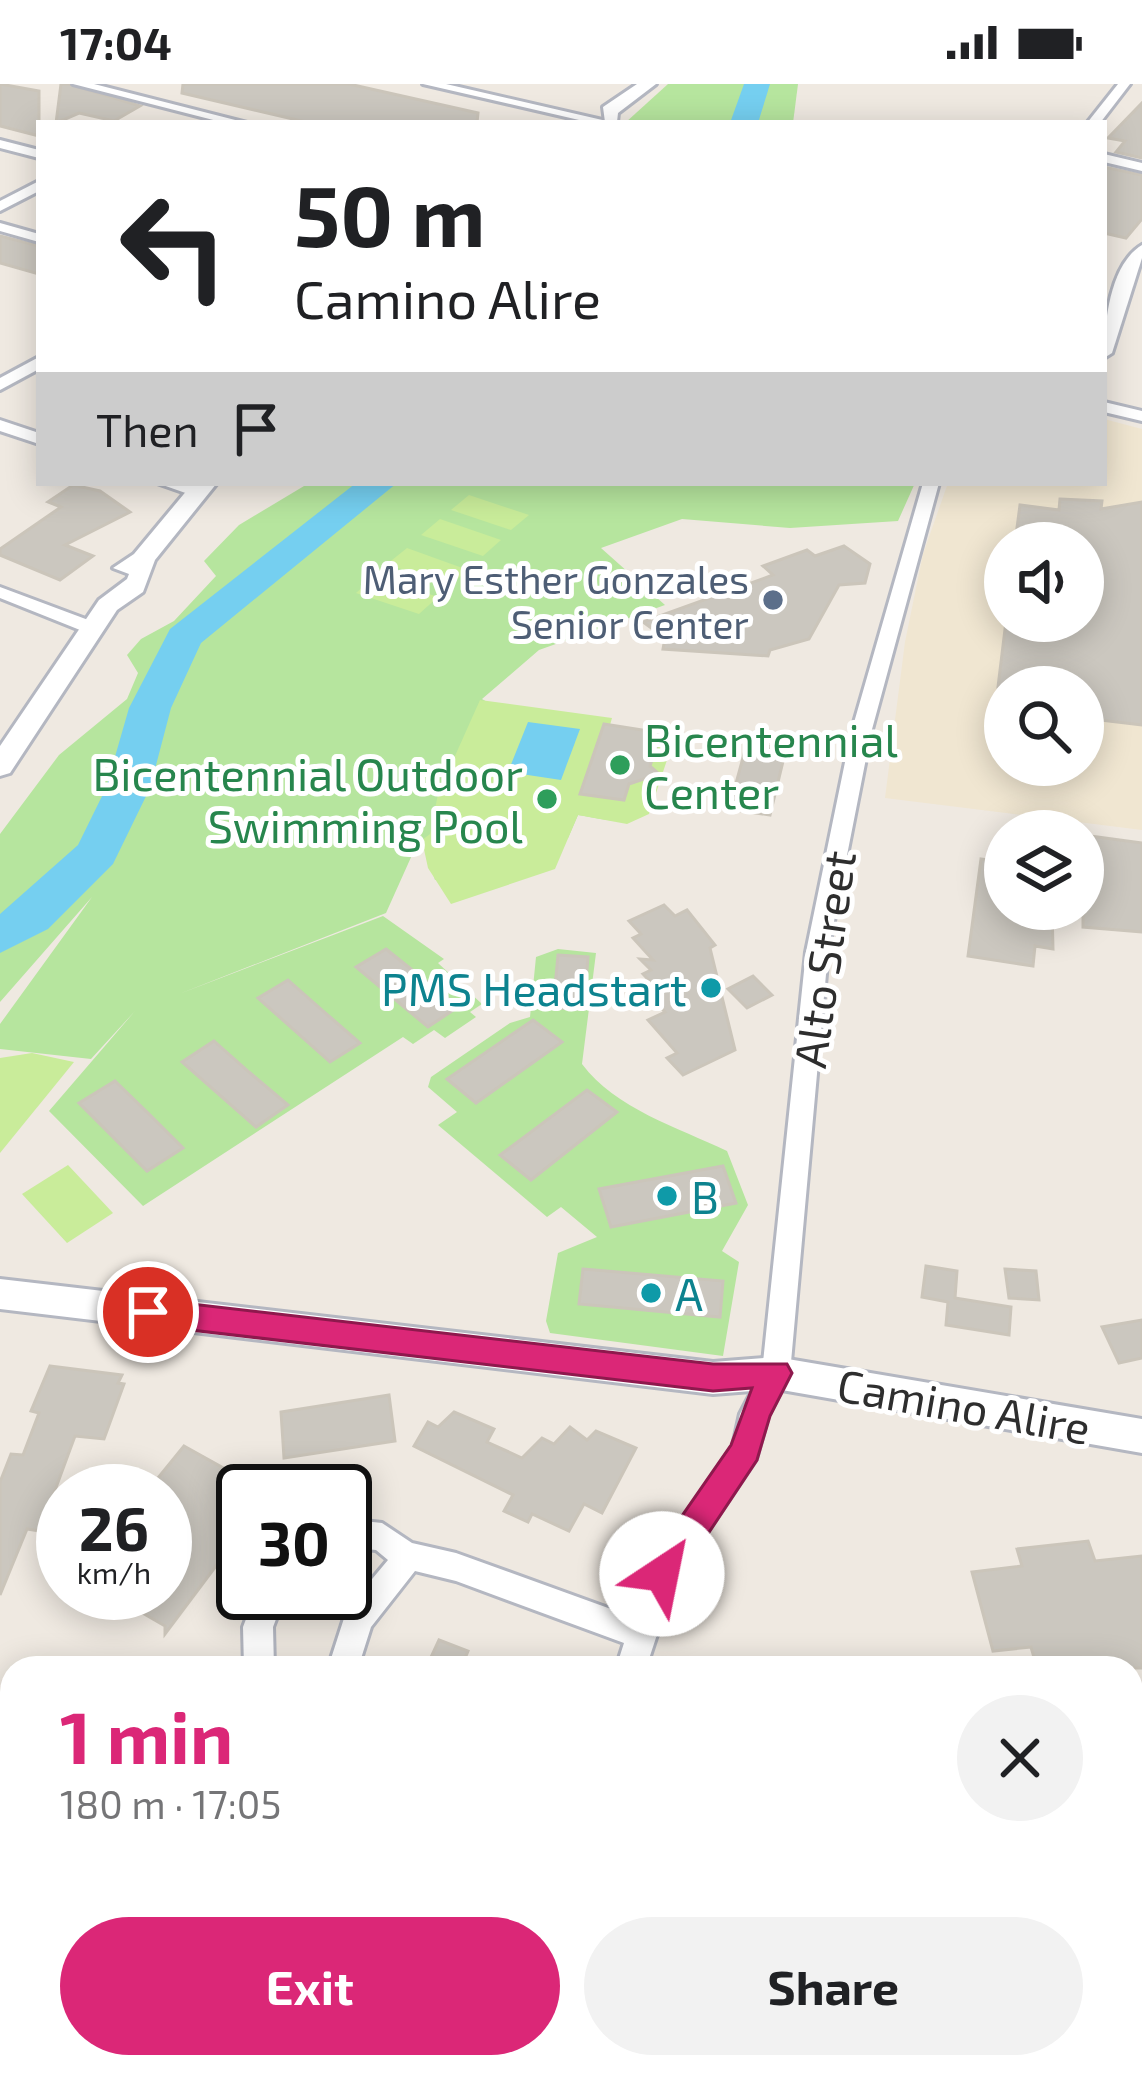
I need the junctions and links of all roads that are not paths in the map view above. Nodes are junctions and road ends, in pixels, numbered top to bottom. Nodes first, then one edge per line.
1 (79, 84) edge
2 (429, 84) edge
3 (514, 84) edge
4 (648, 84) edge
5 (1124, 84) edge
6 (493, 98) junction
7 (177, 107) junction
8 (154, 120) edge
9 (229, 120) edge
10 (602, 120) edge
11 (609, 120) edge
12 (1095, 120) edge
13 (0, 144) edge
14 (36, 153) edge
15 (1107, 159) edge
16 (1142, 167) edge
17 (36, 187) edge
18 (0, 207) edge
19 (0, 227) edge
20 (36, 237) edge
21 (1142, 248) edge
22 (1107, 343) edge
23 (36, 364) edge
24 (0, 385) edge
25 (1107, 407) edge
26 (1142, 416) edge
27 (0, 425) edge
28 (36, 438) edge
29 (931, 486) edge
30 (201, 487) edge
31 (0, 592) edge
32 (100, 617) junction
33 (0, 767) edge
34 (0, 1294) edge
35 (776, 1373) junction
36 (1142, 1436) edge
37 (372, 1536) edge
38 (404, 1555) junction
39 (261, 1620) edge
40 (638, 1634) junction
41 (259, 1656) edge
42 (347, 1656) edge
43 (634, 1656) edge

1 - 7 street
2 - 6 street
3 - 6 street
4 - 11 street
5 - 12 street
6 - 10 street
7 - 8 street
7 - 9 street
13 - 14 street
15 - 16 street
17 - 18 street
19 - 20 street
21 - 22 street
23 - 24 street
25 - 26 street
27 - 28 street
29 - 35 street, Alto Street
30 - 32 street
31 - 32 street
32 - 33 street
34 - 35 street, Camino Alire
35 - 36 street, Camino Alire
35 - 40 street, Alto Street
37 - 38 street
38 - 40 street
38 - 42 street
39 - 41 street
40 - 43 street, Alto Street

